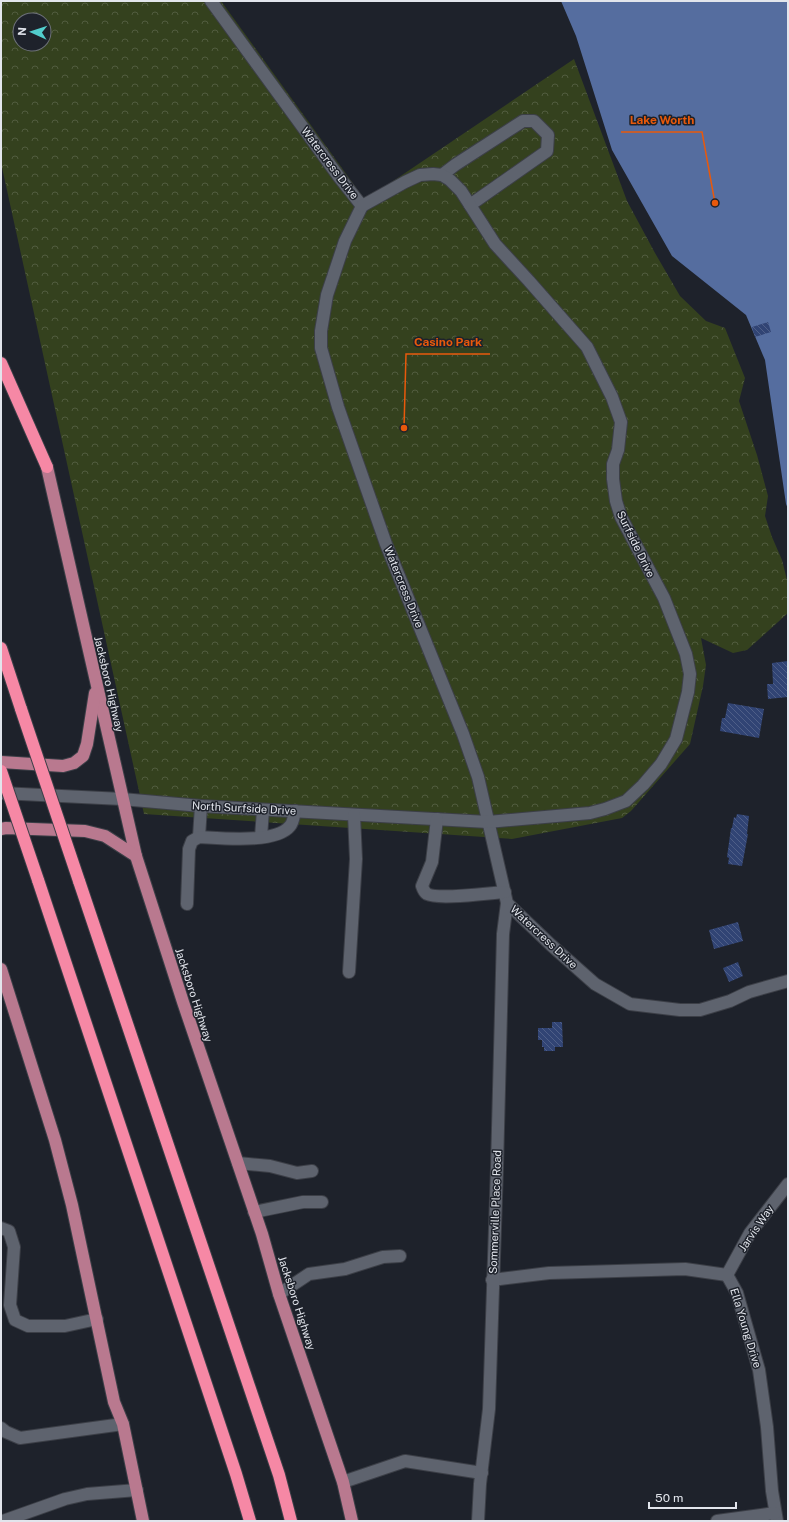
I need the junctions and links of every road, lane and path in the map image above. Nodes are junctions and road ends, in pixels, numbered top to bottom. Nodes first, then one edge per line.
1 (211, 1) edge
2 (442, 175) junction
3 (470, 205) junction
4 (362, 206) junction
5 (1, 363) edge
6 (47, 467) joint
7 (1, 648) edge
8 (97, 686) junction
9 (1, 762) edge
10 (1, 770) edge
11 (1, 793) edge
12 (122, 799) junction
13 (201, 806) junction
14 (264, 810) junction
15 (295, 811) junction
16 (354, 815) junction
17 (437, 819) junction
18 (488, 822) junction
19 (1, 830) edge
20 (199, 837) junction
21 (261, 838) junction
22 (136, 856) junction
23 (506, 898) junction
24 (187, 904) dead end
25 (1, 969) edge
26 (349, 972) dead end
27 (788, 981) edge
28 (238, 1163) junction
29 (312, 1171) dead end
30 (788, 1184) edge
31 (322, 1202) dead end
32 (254, 1212) junction
33 (1, 1228) edge
34 (400, 1256) dead end
35 (727, 1275) junction
36 (492, 1280) junction
37 (279, 1294) junction
38 (97, 1319) junction
39 (123, 1424) junction
40 (1, 1428) edge
41 (482, 1473) junction
42 (343, 1482) junction
43 (137, 1490) junction
44 (776, 1517) edge
45 (3, 1521) edge
46 (143, 1521) edge
47 (250, 1521) edge
48 (291, 1521) edge
49 (352, 1521) edge
50 (478, 1521) edge
51 (716, 1521) edge

1 - 4 street, Watercress Drive
2 - 3 street, Surfside Drive
2 - 3 street
2 - 4 street
3 - 18 street, Surfside Drive
4 - 18 street, Watercress Drive
5 - 6 highway
6 - 8 main road, Jacksboro Highway
7 - 48 highway, bridge
8 - 9 main road
8 - 12 main road, Jacksboro Highway
10 - 47 highway, bridge
11 - 12 street, North Surfside Drive
12 - 13 street, North Surfside Drive
12 - 22 main road, Jacksboro Highway
13 - 14 street, North Surfside Drive
13 - 20 street
14 - 15 street, North Surfside Drive
14 - 21 street
15 - 16 street, North Surfside Drive
15 - 21 street
16 - 17 street, North Surfside Drive
16 - 26 street
17 - 18 street, North Surfside Drive
17 - 23 street
18 - 23 street, Watercress Drive
19 - 22 main road
20 - 21 street
20 - 24 street
22 - 28 main road, Jacksboro Highway
23 - 27 street, Watercress Drive
23 - 36 street, Sommerville Place Road
25 - 38 main road
28 - 29 street
28 - 32 main road, Jacksboro Highway
30 - 35 street, Jarvis Way
31 - 32 street
32 - 37 main road, Jacksboro Highway
33 - 38 street
34 - 37 street
35 - 36 street, Ella Young Drive
35 - 44 street, Ella Young Drive
36 - 41 street, Sommerville Place Road
37 - 42 main road, Jacksboro Highway
38 - 39 main road
39 - 40 street
39 - 43 main road
41 - 42 street
41 - 50 street, Sommerville Place Road
42 - 49 main road, Jacksboro Highway
43 - 45 street
43 - 46 main road
44 - 51 street

